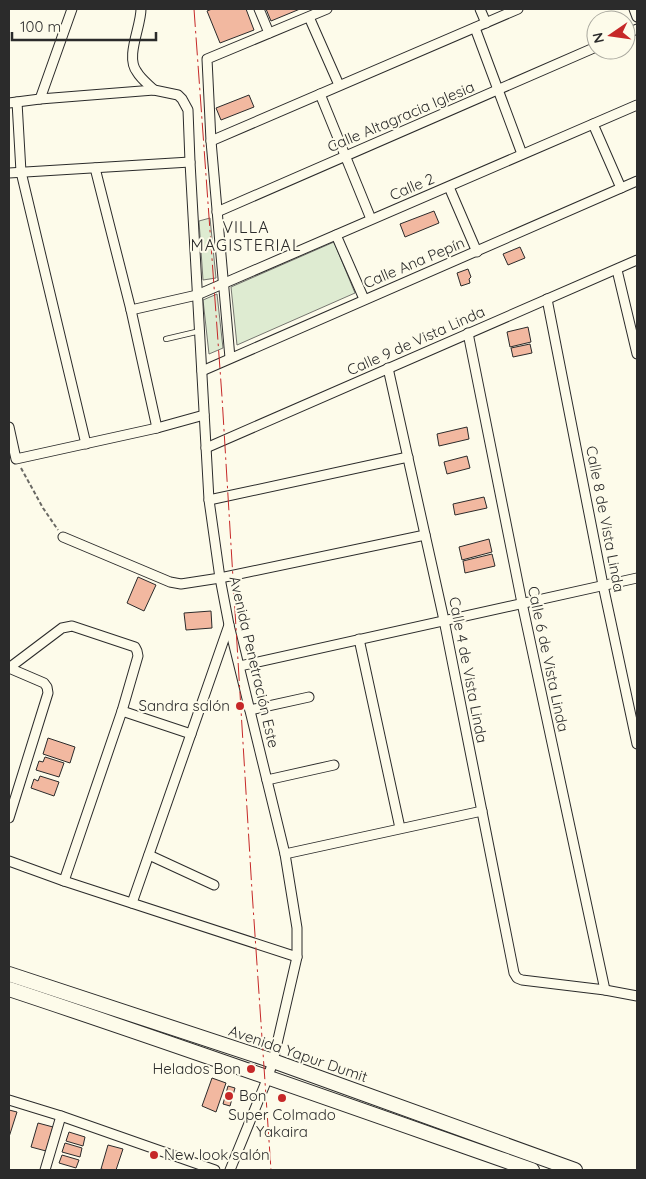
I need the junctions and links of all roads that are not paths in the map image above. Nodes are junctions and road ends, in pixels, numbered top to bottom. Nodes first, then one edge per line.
1 (72, 9) edge
2 (141, 9) edge
3 (259, 9) edge
4 (327, 9) edge
5 (480, 9) edge
6 (518, 9) edge
7 (634, 9) edge
8 (637, 16) edge
9 (309, 17) junction
10 (486, 22) junction
11 (475, 28) junction
12 (269, 33) junction
13 (586, 51) edge
14 (339, 85) junction
15 (154, 90) junction
16 (498, 90) junction
17 (320, 94) junction
18 (40, 99) junction
19 (13, 102) edge
20 (637, 104) edge
21 (593, 124) junction
22 (212, 141) junction
23 (522, 154) junction
24 (346, 156) junction
25 (190, 162) junction
26 (95, 168) junction
27 (20, 172) junction
28 (9, 173) edge
29 (637, 181) edge
30 (448, 187) junction
31 (621, 188) junction
32 (217, 212) junction
33 (372, 219) junction
34 (336, 235) junction
35 (477, 252) junction
36 (637, 260) edge
37 (617, 270) junction
38 (224, 284) junction
39 (197, 295) junction
40 (364, 299) junction
41 (547, 299) junction
42 (131, 310) junction
43 (200, 330) junction
44 (468, 333) junction
45 (166, 339) dead end
46 (637, 354) edge
47 (230, 358) junction
48 (388, 368) junction
49 (202, 370) junction
50 (204, 416) junction
51 (9, 427) edge
52 (156, 428) junction
53 (86, 444) junction
54 (206, 448) junction
55 (408, 457) junction
56 (209, 500) junction
57 (425, 536) junction
58 (63, 537) road end
59 (220, 578) junction
60 (637, 578) edge
61 (603, 585) junction
62 (522, 603) junction
63 (444, 620) junction
64 (229, 625) junction
65 (359, 639) junction
66 (240, 666) junction
67 (9, 668) edge
68 (309, 697) dead end
69 (122, 710) junction
70 (250, 710) junction
71 (191, 734) junction
72 (637, 744) edge
73 (334, 765) dead end
74 (267, 780) junction
75 (482, 811) junction
76 (9, 818) edge
77 (400, 828) junction
78 (285, 854) junction
79 (149, 855) junction
80 (9, 862) edge
81 (64, 881) junction
82 (214, 885) dead end
83 (132, 903) junction
84 (297, 957) junction
85 (9, 974) edge
86 (9, 989) edge
87 (604, 990) junction
88 (637, 996) edge
89 (273, 1061) junction
90 (268, 1077) junction
91 (9, 1100) edge
92 (61, 1116) junction
93 (45, 1170) edge
94 (215, 1170) edge
95 (230, 1170) edge
96 (532, 1170) edge
97 (575, 1170) edge

1 - 18 street
2 - 15 street
3 - 12 street
4 - 9 street
5 - 10 street
6 - 10 street
7 - 8 street
9 - 12 street
9 - 14 street
10 - 11 street
11 - 14 street
11 - 16 street
12 - 22 street
13 - 16 street, Calle Altagracia Iglesia
14 - 17 street
15 - 18 street
15 - 25 street, Avenida Penetración Este
16 - 23 street
16 - 24 street, Calle Altagracia Iglesia
17 - 22 street
17 - 24 street
18 - 19 street
19 - 27 street
20 - 21 street, Calle 2
21 - 23 street, Calle 2
21 - 31 street
22 - 32 street
23 - 30 street, Calle 2
24 - 32 street, Calle Altagracia Iglesia
24 - 33 street
25 - 26 street
25 - 39 street, Avenida Penetración Este
26 - 27 street
26 - 42 street
27 - 28 street
27 - 53 street
29 - 31 street, Calle Ana Pepín
30 - 33 street, Calle 2
30 - 35 street
31 - 35 street, Calle Ana Pepín
32 - 38 street
33 - 34 street, Calle 2
34 - 38 street, Calle 2
34 - 40 street
35 - 40 street, Calle Ana Pepín
36 - 37 street, Calle 9 de Vista Linda
37 - 41 street, Calle 9 de Vista Linda
37 - 46 street
38 - 39 street, Calle 2
38 - 47 street
39 - 42 street, Calle 2
39 - 43 street, Avenida Penetración Este
40 - 47 street, Calle Ana Pepín
41 - 44 street, Calle 9 de Vista Linda
41 - 61 street, Calle 8 de Vista Linda
42 - 52 street
43 - 45 lane
43 - 49 street, Avenida Penetración Este
44 - 48 street, Calle 9 de Vista Linda
44 - 62 street, Calle 6 de Vista Linda
47 - 49 street, Calle Ana Pepín
48 - 54 street, Calle 9 de Vista Linda
48 - 55 street, Calle 4 de Vista Linda
49 - 50 street, Avenida Penetración Este
50 - 52 street
50 - 54 street, Avenida Penetración Este
51 - 53 street
52 - 53 street
54 - 56 street, Avenida Penetración Este
55 - 56 street
55 - 57 street, Calle 4 de Vista Linda
56 - 59 street, Avenida Penetración Este
57 - 59 street
57 - 63 street, Calle 4 de Vista Linda
58 - 59 street
59 - 64 street, Avenida Penetración Este
60 - 61 street
61 - 62 street
61 - 72 street, Calle 8 de Vista Linda
62 - 63 street
62 - 87 street, Calle 6 de Vista Linda
63 - 65 street
63 - 75 street, Calle 4 de Vista Linda
64 - 66 street, Avenida Penetración Este
64 - 71 street
65 - 66 street
65 - 77 street
66 - 70 street, Avenida Penetración Este
67 - 69 street
67 - 76 street
68 - 70 street
69 - 71 street
69 - 81 street
70 - 74 street, Avenida Penetración Este
71 - 79 street
73 - 74 street
74 - 78 street, Avenida Penetración Este
75 - 77 street
75 - 87 street, Calle 4 de Vista Linda
77 - 78 street
78 - 84 street, Avenida Penetración Este
79 - 82 street
79 - 83 street
80 - 81 street
81 - 83 street
83 - 84 street
84 - 89 street, Avenida Penetración Este
85 - 89 main road, Avenida Yapur Dumit
86 - 90 main road, Avenida Yapur Dumit
87 - 88 street
89 - 90 street, Avenida Penetración Este
89 - 97 main road, Avenida Yapur Dumit
90 - 95 street, Avenida Penetración Este
90 - 96 main road, Avenida Yapur Dumit
91 - 92 street
92 - 93 street
92 - 94 street

